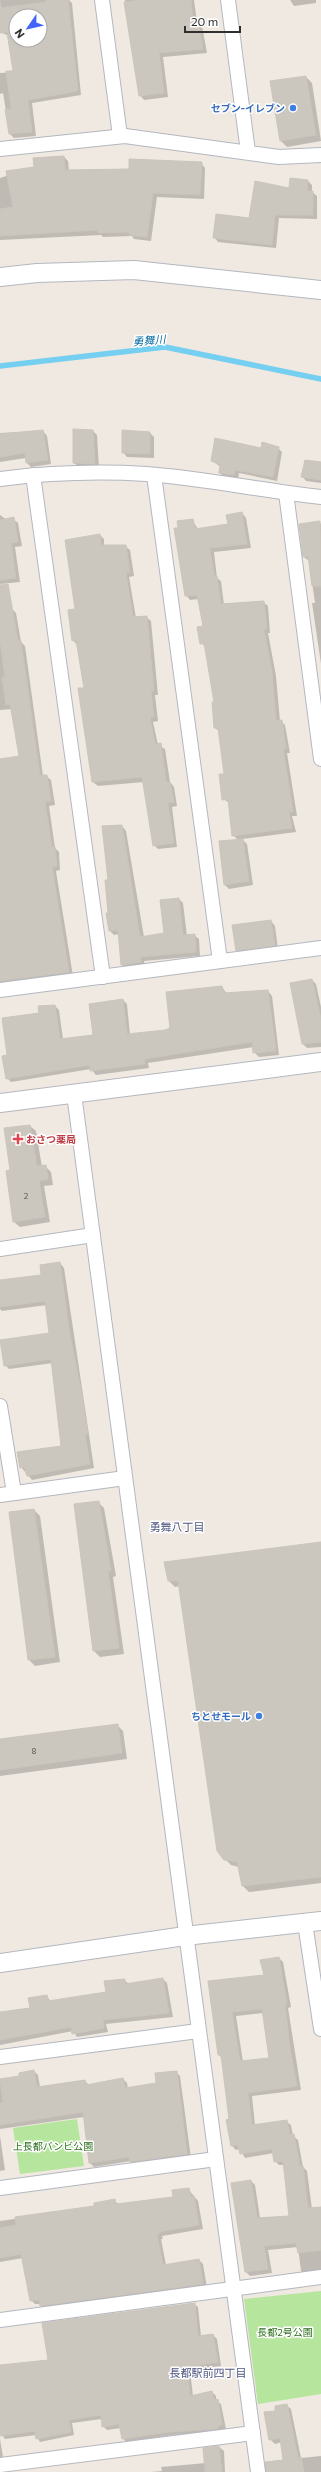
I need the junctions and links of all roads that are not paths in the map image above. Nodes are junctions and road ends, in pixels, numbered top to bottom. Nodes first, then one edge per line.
1 (102, 0) edge
2 (228, 0) edge
3 (120, 136) junction
4 (0, 149) edge
5 (248, 152) junction
6 (321, 155) edge
7 (0, 277) edge
8 (321, 290) edge
9 (33, 475) junction
10 (154, 475) junction
11 (0, 479) edge
12 (286, 493) junction
13 (321, 497) edge
14 (321, 759) edge
15 (321, 948) edge
16 (220, 961) junction
17 (103, 976) junction
18 (0, 990) edge
19 (321, 1062) edge
20 (74, 1094) junction
21 (0, 1103) edge
22 (93, 1235) junction
23 (0, 1249) edge
24 (0, 1406) edge
25 (125, 1478) junction
26 (14, 1493) junction
27 (0, 1495) edge
28 (313, 1922) edge
29 (185, 1936) junction
30 (0, 1963) edge
31 (321, 2029) edge
32 (198, 2031) junction
33 (0, 2057) edge
34 (216, 2159) junction
35 (0, 2188) edge
36 (321, 2276) edge
37 (234, 2288) junction
38 (0, 2320) edge
39 (253, 2433) junction
40 (0, 2465) edge
41 (258, 2472) edge

1 - 3 street
2 - 5 street
3 - 4 street
3 - 5 street
5 - 6 street
7 - 8 street
9 - 10 street
9 - 11 street
9 - 17 street
10 - 12 street
10 - 16 street
12 - 13 street
12 - 14 street
15 - 16 street
16 - 17 street
17 - 18 street
19 - 20 street
20 - 21 street
20 - 22 street
22 - 23 street
22 - 25 street
24 - 26 street
25 - 26 street
25 - 29 street
26 - 27 street
28 - 29 street
28 - 31 street
29 - 30 street
29 - 32 street
32 - 33 street
32 - 34 street
34 - 35 street
34 - 37 street
36 - 37 street
37 - 38 street
37 - 39 street
39 - 40 street
39 - 41 street

